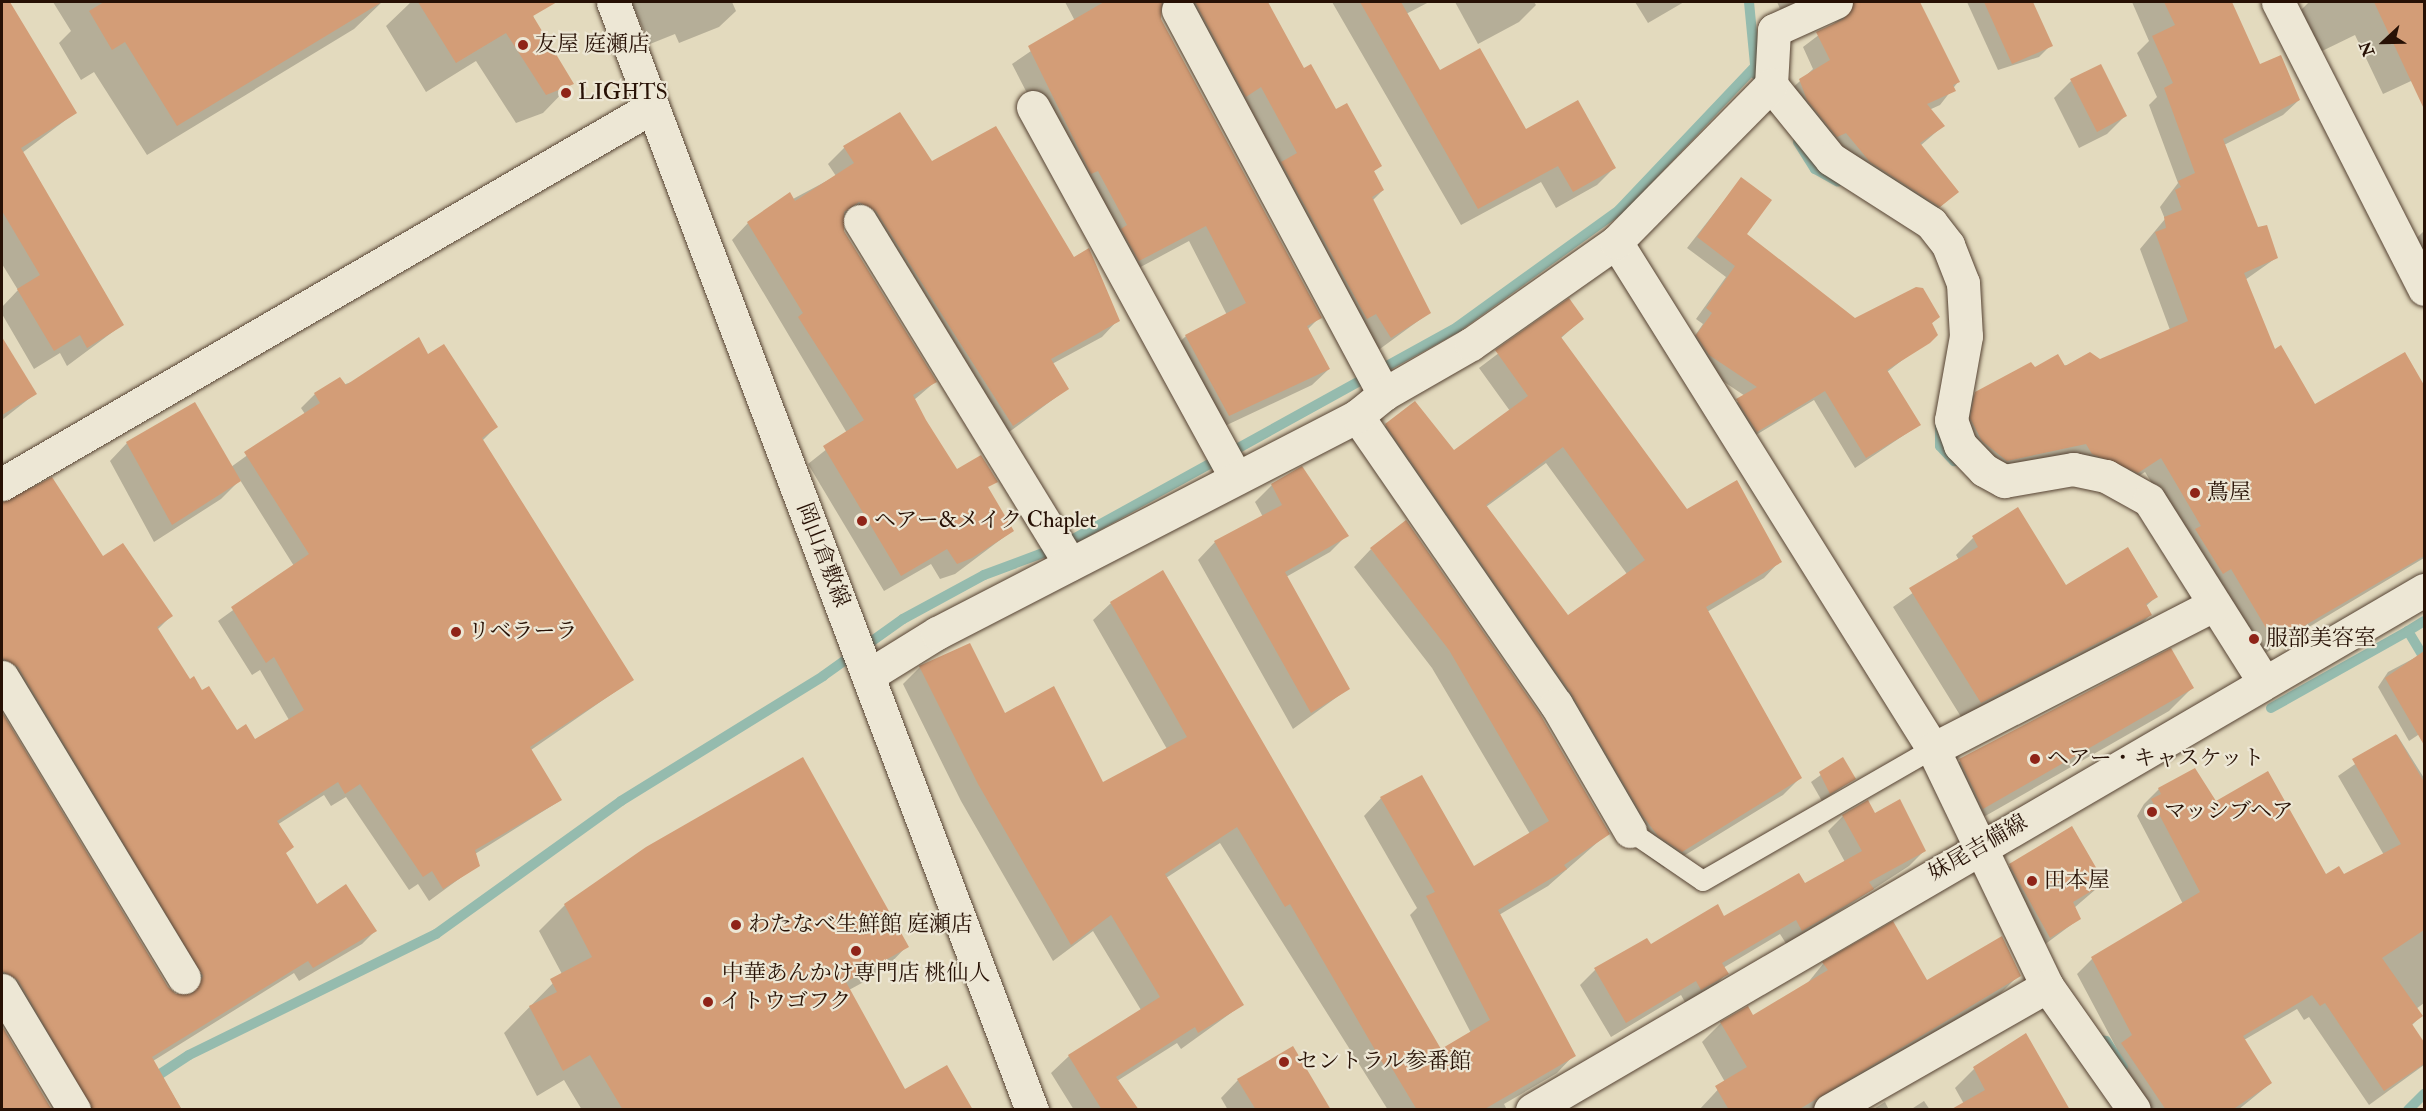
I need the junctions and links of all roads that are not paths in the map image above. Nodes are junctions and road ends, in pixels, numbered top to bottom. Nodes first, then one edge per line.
1 (613, 2) edge
2 (1836, 2) edge
3 (2278, 2) edge
4 (1178, 10) dead end
5 (1760, 95) junction
6 (652, 107) junction
7 (1033, 107) dead end
8 (860, 221) dead end
9 (1616, 242) junction
10 (2424, 289) edge
11 (1384, 394) junction
12 (1358, 416) junction
13 (1236, 478) junction
14 (2, 484) edge
15 (1070, 564) junction
16 (2424, 590) edge
17 (2203, 610) junction
18 (867, 670) junction
19 (2, 677) edge
20 (2264, 682) junction
21 (1933, 749) junction
22 (1630, 831) joint
23 (1981, 846) junction
24 (184, 976) dead end
25 (2047, 986) junction
26 (2, 990) edge
27 (74, 1110) edge
28 (1032, 1110) edge
29 (1532, 1110) edge
30 (1830, 1110) edge
31 (2134, 1110) edge

1 - 6 street, 岡山倉敷線
2 - 5 street
3 - 10 street
4 - 11 street
5 - 9 street
5 - 17 street
6 - 14 street
6 - 18 street, 岡山倉敷線
7 - 13 street
8 - 15 street
9 - 11 street
9 - 21 street
11 - 12 street
12 - 13 street
12 - 22 street
13 - 15 street
15 - 18 street
16 - 20 street, 妹尾吉備線
17 - 20 street
17 - 21 street
18 - 28 street, 岡山倉敷線
19 - 24 street
20 - 23 street, 妹尾吉備線
21 - 22 lane
21 - 23 street
23 - 25 street
23 - 29 street, 妹尾吉備線
25 - 30 street
25 - 31 street
26 - 27 street

